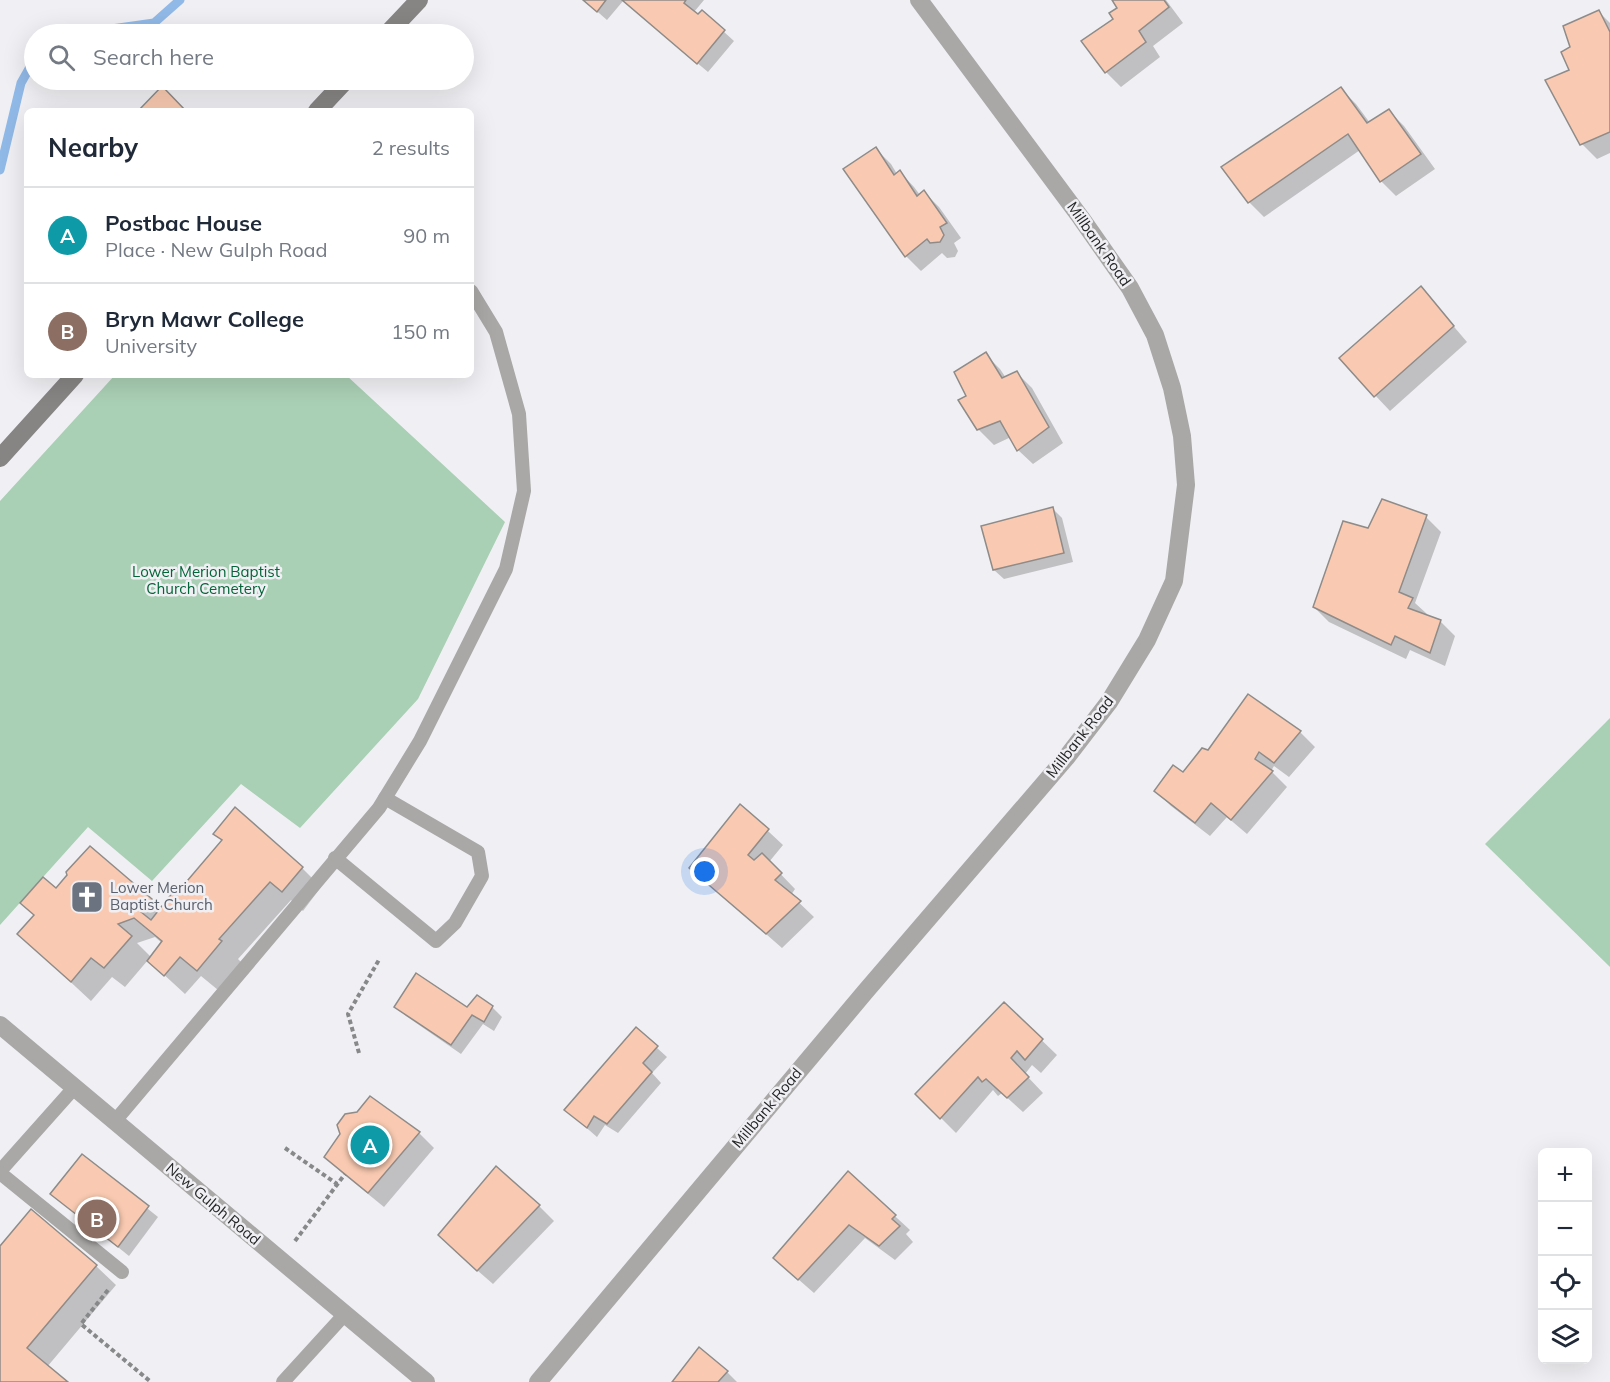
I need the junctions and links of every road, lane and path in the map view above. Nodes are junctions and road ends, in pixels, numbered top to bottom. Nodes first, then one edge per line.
1 (419, 0) edge
2 (919, 0) edge
3 (396, 24) edge
4 (337, 90) edge
5 (320, 108) edge
6 (474, 296) edge
7 (72, 378) edge
8 (0, 458) edge
9 (385, 798) junction
10 (335, 858) junction
11 (380, 958) dead end
12 (0, 1025) edge
13 (359, 1053) dead end
14 (74, 1088) junction
15 (115, 1121) junction
16 (285, 1148) dead end
17 (0, 1172) edge
18 (345, 1174) dead end
19 (337, 1184) junction
20 (281, 1261) junction
21 (122, 1272) joint
22 (345, 1314) junction
23 (151, 1382) edge
24 (283, 1382) edge
25 (426, 1382) edge
26 (538, 1382) edge

1 - 3 street
2 - 26 street, Millbank Road
4 - 5 street
6 - 9 lane
7 - 8 street
9 - 10 lane
9 - 10 lane
10 - 15 lane
11 - 13 path
12 - 14 street, New Gulph Road
14 - 15 street, New Gulph Road
14 - 17 lane
15 - 20 street, New Gulph Road
16 - 19 path
17 - 21 lane
18 - 19 path
19 - 20 path
20 - 22 street, New Gulph Road
21 - 23 path
22 - 24 lane
22 - 25 street, New Gulph Road

